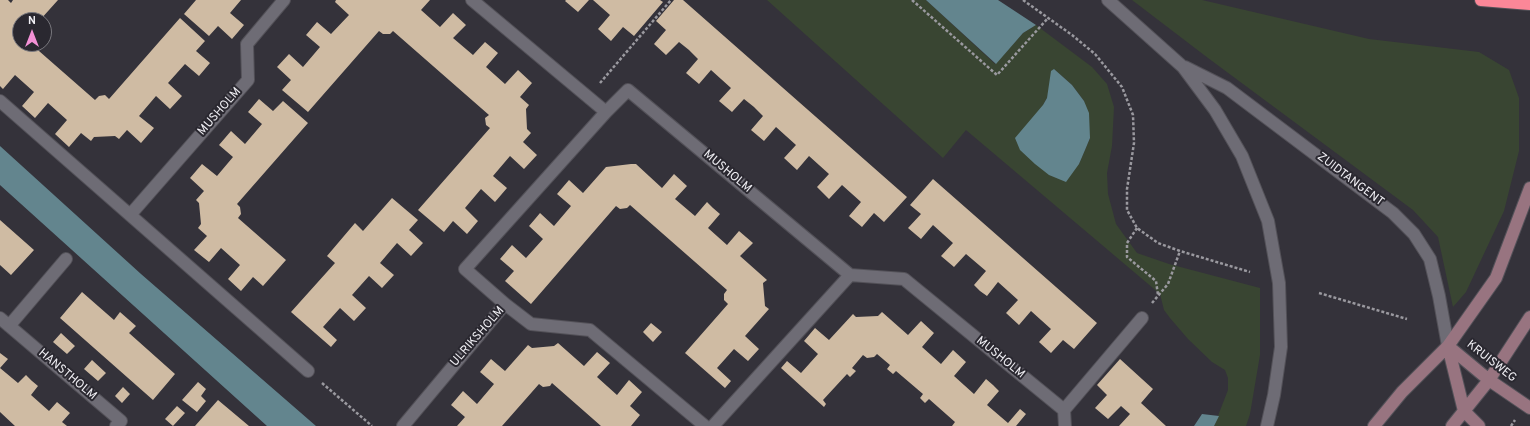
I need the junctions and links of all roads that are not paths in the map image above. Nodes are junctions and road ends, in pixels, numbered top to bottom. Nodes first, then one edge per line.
1 (284, 0) edge
2 (472, 0) edge
3 (1108, 0) edge
4 (1481, 0) edge
5 (1530, 4) edge
6 (1184, 67) junction
7 (0, 101) edge
8 (606, 112) junction
9 (1530, 188) edge
10 (130, 215) junction
11 (66, 259) dead end
12 (850, 275) junction
13 (505, 304) junction
14 (1530, 317) edge
15 (1142, 318) dead end
16 (4, 322) edge
17 (1448, 346) junction
18 (308, 371) road end
19 (1489, 380) junction
20 (1530, 408) edge
21 (1064, 410) junction
22 (1464, 411) junction
23 (116, 426) edge
24 (403, 426) edge
25 (705, 426) edge
26 (714, 426) edge
27 (1065, 426) edge
28 (1266, 426) edge
29 (1374, 426) edge
30 (1452, 426) edge
31 (1479, 426) edge

1 - 10 street, MUSHOLM
2 - 8 street
3 - 6 street, ZUIDTANGENT
4 - 5 highway
6 - 17 street, ZUIDTANGENT
6 - 28 street, ZUIDTANGENT
7 - 10 street
8 - 12 street, MUSHOLM
8 - 13 street, MUSHOLM
9 - 17 main road
10 - 18 street
11 - 16 street, HANSTHOLM
12 - 21 street, MUSHOLM
12 - 26 street
13 - 24 street, ULRIKSHOLM
13 - 25 street, ULRIKSHOLM
14 - 19 main road
15 - 21 street
16 - 23 street, HANSTHOLM
17 - 19 main road, KRUISWEG
17 - 22 main road, KRUISWEG
17 - 29 main road
19 - 20 main road, KRUISWEG
19 - 22 main road
21 - 27 street
22 - 30 main road
22 - 31 main road

